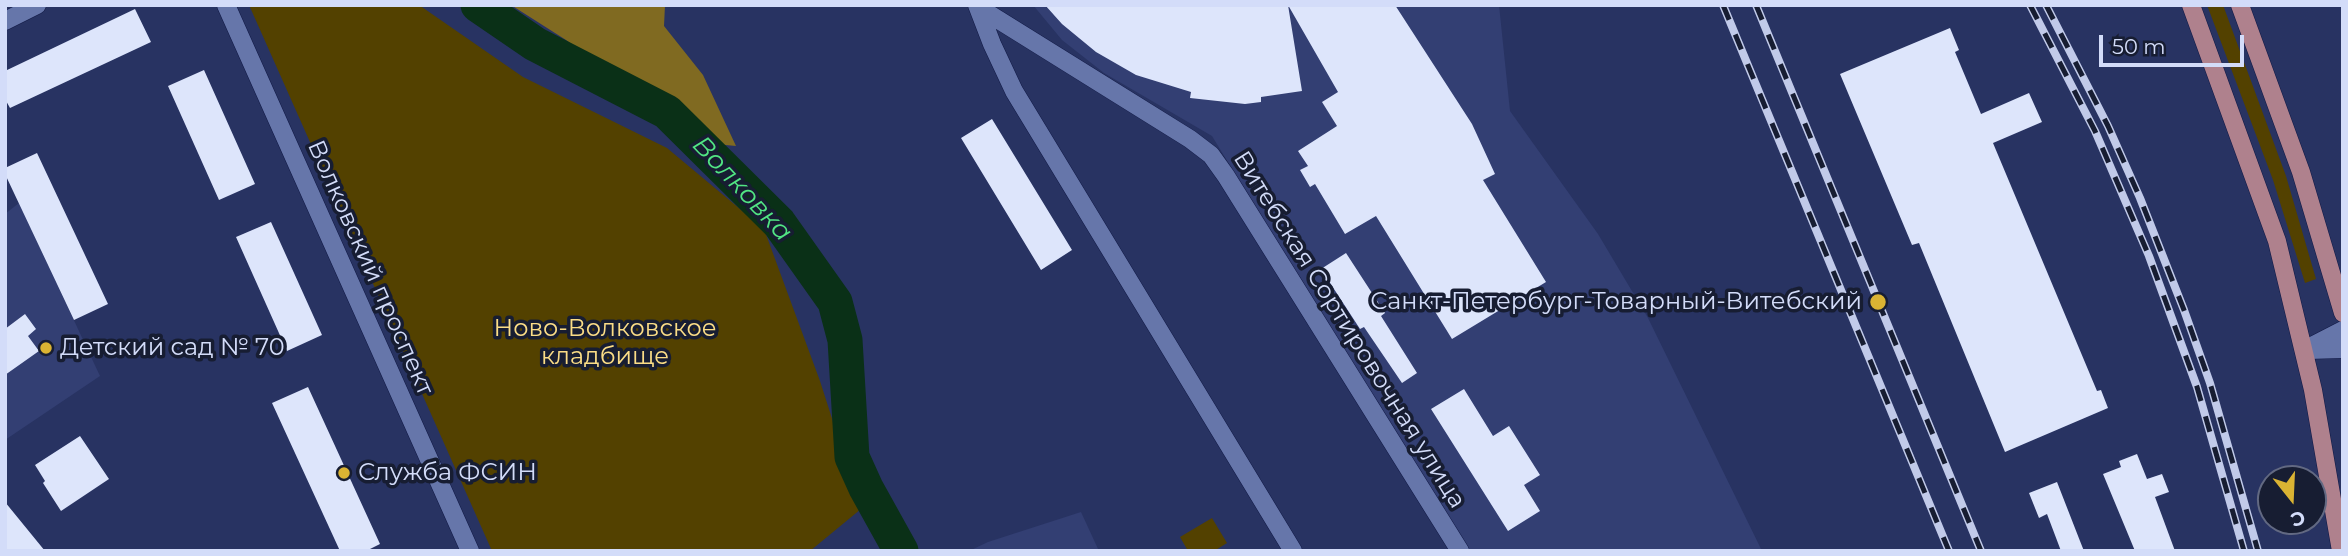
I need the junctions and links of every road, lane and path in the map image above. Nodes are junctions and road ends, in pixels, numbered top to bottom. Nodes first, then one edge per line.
1 (37, 5) edge
2 (226, 5) edge
3 (2191, 5) edge
4 (2240, 5) edge
5 (977, 6) edge
6 (5, 21) edge
7 (2343, 313) edge
8 (2343, 330) edge
9 (2343, 349) edge
10 (2304, 350) junction
11 (470, 551) edge
12 (1293, 551) edge
13 (1460, 551) edge
14 (2341, 551) edge

1 - 6 street
2 - 11 street, Волковский проспект
3 - 10 main road
4 - 7 main road
5 - 12 street, Витебская Сортировочная улица
5 - 13 street, Витебская Сортировочная улица
8 - 10 street
9 - 10 street
10 - 14 main road

